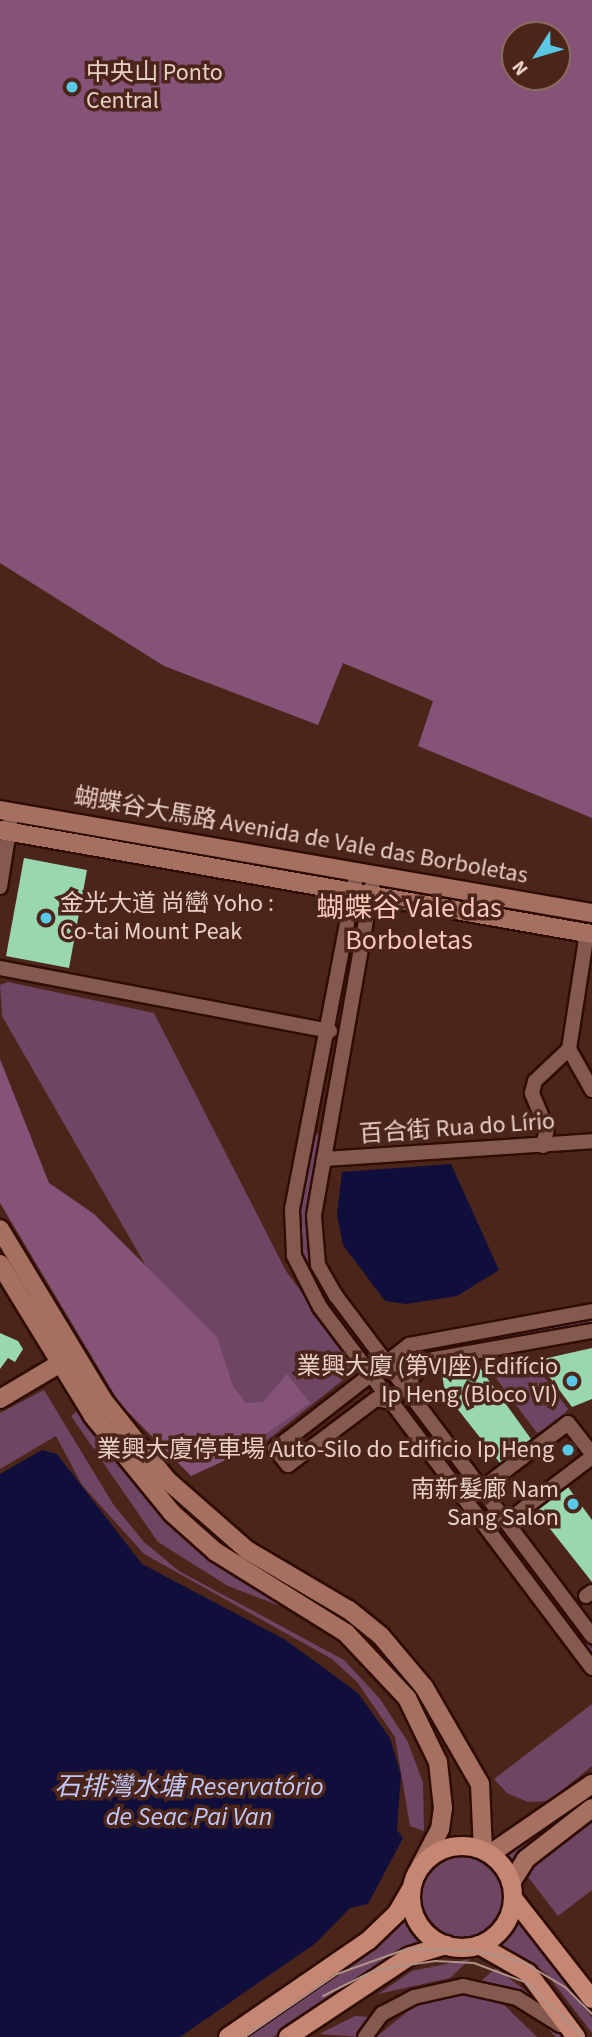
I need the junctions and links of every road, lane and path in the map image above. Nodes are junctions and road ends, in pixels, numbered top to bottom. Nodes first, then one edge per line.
1 (6, 811) edge
2 (5, 830) edge
3 (365, 873) junction
4 (0, 887) edge
5 (362, 892) junction
6 (592, 913) edge
7 (590, 934) edge
8 (0, 968) edge
9 (330, 1031) junction
10 (569, 1049) junction
11 (592, 1090) edge
12 (592, 1141) edge
13 (543, 1146) junction
14 (324, 1159) junction
15 (0, 1229) edge
16 (0, 1264) edge
17 (592, 1311) edge
18 (592, 1331) edge
19 (363, 1333) junction
20 (409, 1345) junction
21 (386, 1363) junction
22 (59, 1364) junction
23 (372, 1377) junction
24 (0, 1399) edge
25 (391, 1402) junction
26 (416, 1403) junction
27 (587, 1435) edge
28 (592, 1456) edge
29 (481, 1489) junction
30 (506, 1522) junction
31 (592, 1636) edge
32 (592, 1668) edge
33 (592, 1784) edge
34 (592, 1808) edge
35 (486, 1852) junction
36 (420, 1867) junction
37 (412, 1886) junction
38 (512, 1890) junction
39 (446, 1945) junction
40 (479, 1945) junction
41 (592, 1999) edge
42 (228, 2037) edge
43 (288, 2037) edge
44 (365, 2037) edge
45 (575, 2037) edge

1 - 2 street
1 - 3 main road, 蝴蝶谷大馬路 Avenida de Vale das Borboletas
2 - 4 street
2 - 5 main road, 蝴蝶谷大馬路 Avenida de Vale das Borboletas
3 - 5 street
3 - 6 main road, 蝴蝶谷大馬路 Avenida de Vale das Borboletas
5 - 7 main road, 蝴蝶谷大馬路 Avenida de Vale das Borboletas
5 - 9 street
5 - 14 street
7 - 10 street
8 - 9 street
9 - 23 street
10 - 11 street
10 - 13 street
12 - 13 street, 百合街 Rua do Lírio
13 - 14 street, 百合街 Rua do Lírio
14 - 19 street
15 - 35 main road
16 - 22 main road
17 - 20 street
18 - 26 street
19 - 20 street
19 - 21 street
20 - 21 street
21 - 23 street
21 - 26 street
22 - 24 main road
22 - 36 main road
23 - 25 street
23 - 25 street
25 - 32 street
26 - 29 street
27 - 28 street
27 - 29 street
28 - 30 street
29 - 30 street
30 - 31 street
33 - 35 main road
34 - 38 main road
35 - 36 main road
35 - 38 main road
36 - 37 main road
37 - 39 main road
37 - 42 main road
38 - 40 main road
38 - 41 main road
39 - 40 main road
39 - 43 main road
40 - 45 main road
44 - 45 street

